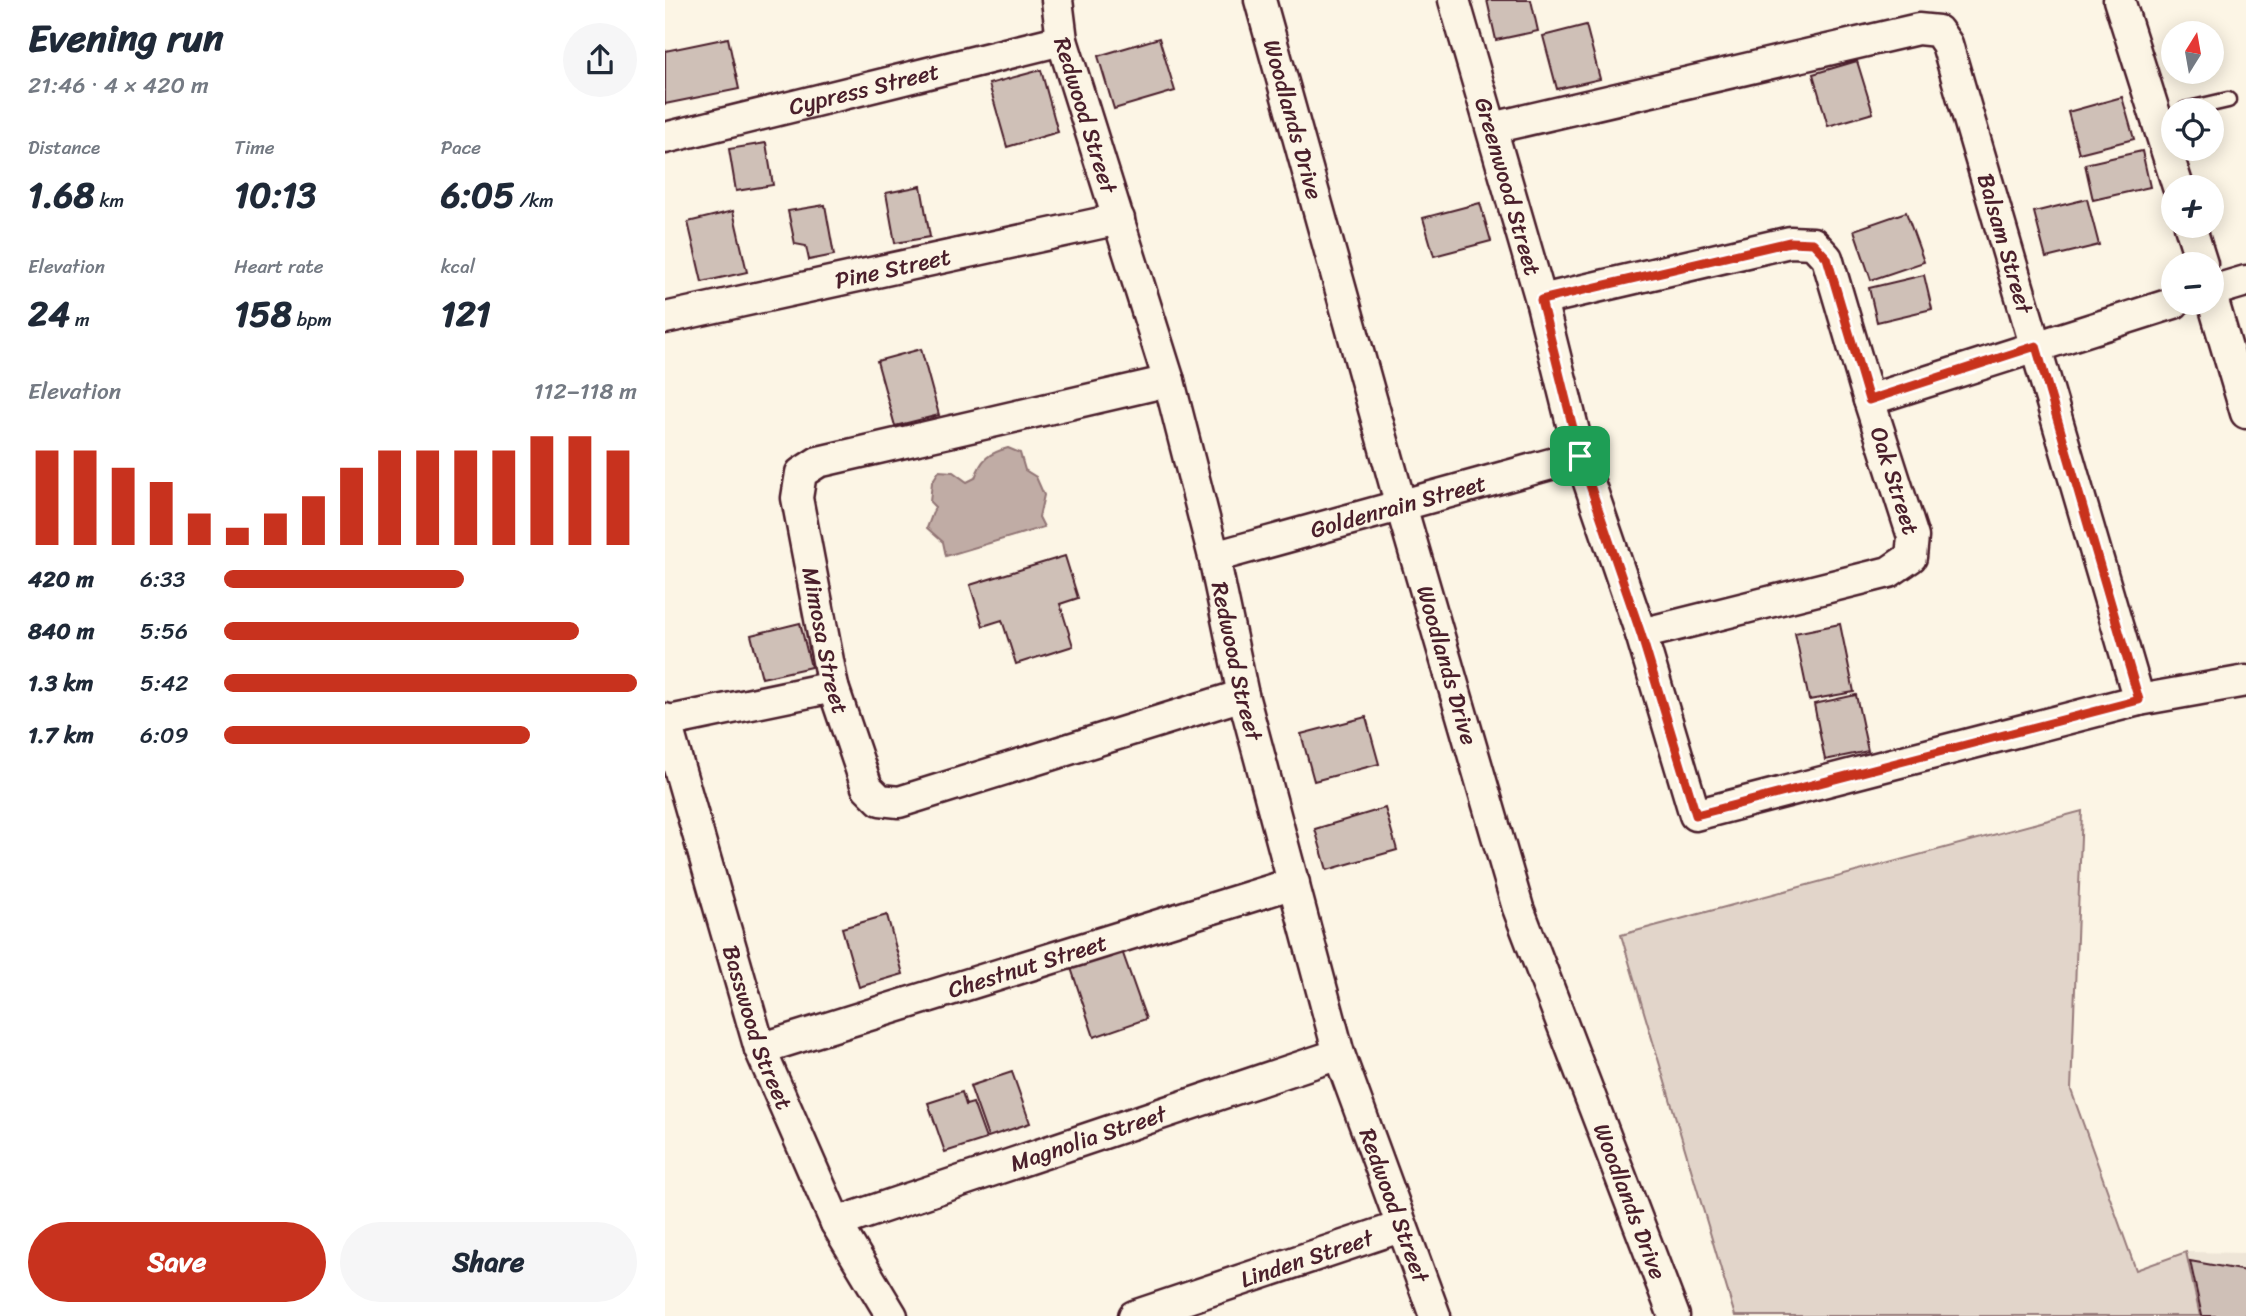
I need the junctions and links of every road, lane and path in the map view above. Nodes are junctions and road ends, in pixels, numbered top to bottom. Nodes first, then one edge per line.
1 (1057, 0) edge
2 (1260, 0) edge
3 (1454, 0) edge
4 (2119, 0) edge
5 (1062, 40) junction
6 (2228, 100) dead end
7 (2224, 101) edge
8 (2161, 105) edge
9 (1492, 128) junction
10 (665, 138) edge
11 (1119, 219) junction
12 (2246, 281) edge
13 (2224, 287) edge
14 (1541, 300) junction
15 (2161, 307) edge
16 (2217, 315) edge
17 (665, 318) edge
18 (2036, 346) junction
19 (1169, 381) junction
20 (1869, 400) junction
21 (2246, 413) edge
22 (1580, 456) junction
23 (1401, 506) junction
24 (1214, 557) junction
25 (1641, 634) junction
26 (2246, 681) edge
27 (832, 687) junction
28 (1243, 695) junction
29 (2139, 700) junction
30 (665, 721) edge
31 (1294, 883) junction
32 (759, 1049) junction
33 (1339, 1055) junction
34 (836, 1223) junction
35 (1400, 1227) junction
36 (893, 1316) edge
37 (1134, 1316) edge
38 (1435, 1316) edge
39 (1674, 1316) edge

1 - 5 street, Redwood Street
2 - 23 street, Woodlands Drive
3 - 9 street, Greenwood Street
4 - 8 street
5 - 10 street, Cypress Street
5 - 11 street, Redwood Street
6 - 7 lane
9 - 14 street, Greenwood Street
9 - 18 street, Balsam Street
11 - 17 street, Pine Street
11 - 19 street, Redwood Street
12 - 13 street
14 - 20 street, Oak Street
14 - 22 street, Greenwood Street
15 - 18 street
16 - 21 street
18 - 20 street
18 - 29 street, Balsam Street
19 - 24 street, Redwood Street
19 - 27 street, Mimosa Street
20 - 25 street, Oak Street
22 - 23 street, Goldenrain Street
22 - 25 street, Greenwood Street
23 - 24 street, Goldenrain Street
23 - 39 street, Woodlands Drive
24 - 28 street, Redwood Street
25 - 29 street, Greenwood Street
26 - 29 street
27 - 28 street, Mimosa Street
27 - 30 street
28 - 31 street, Redwood Street
30 - 32 street, Basswood Street
31 - 32 street, Chestnut Street
31 - 33 street, Redwood Street
32 - 34 street, Basswood Street
33 - 34 street, Magnolia Street
33 - 35 street, Redwood Street
34 - 36 street, Basswood Street
35 - 37 street, Linden Street
35 - 38 street, Redwood Street

